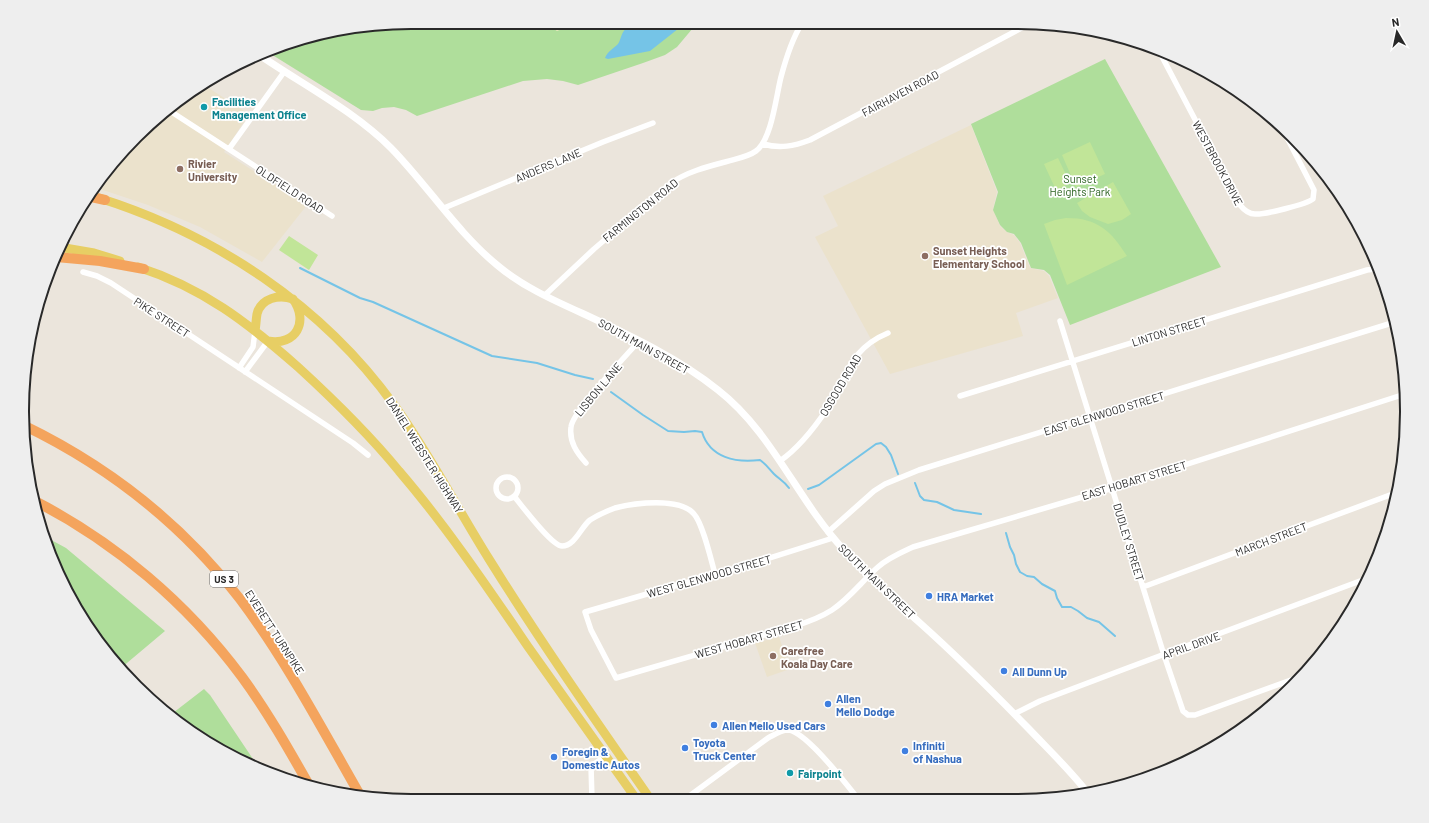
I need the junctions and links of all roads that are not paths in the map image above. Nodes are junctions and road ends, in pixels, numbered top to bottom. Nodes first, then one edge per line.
1 (799, 29) edge
2 (1020, 29) edge
3 (264, 58) edge
4 (1164, 58) edge
5 (284, 72) junction
6 (173, 113) edge
7 (653, 123) dead end
8 (1290, 143) edge
9 (763, 144) junction
10 (229, 149) junction
11 (95, 197) edge
12 (106, 200) joint
13 (444, 208) junction
14 (332, 216) dead end
15 (65, 248) edge
16 (61, 257) edge
17 (144, 269) junction
18 (1373, 269) edge
19 (84, 272) dead end
20 (545, 295) junction
21 (293, 299) junction
22 (1060, 321) dead end
23 (1390, 324) edge
24 (256, 330) junction
25 (888, 333) dead end
26 (268, 341) junction
27 (639, 341) junction
28 (1073, 360) junction
29 (239, 368) junction
30 (245, 372) junction
31 (960, 396) dead end
32 (1399, 396) edge
33 (1090, 417) junction
34 (30, 428) edge
35 (368, 455) dead end
36 (780, 461) junction
37 (586, 463) dead end
38 (1112, 488) junction
39 (1391, 495) edge
40 (514, 496) dead end
41 (41, 504) edge
42 (41, 508) edge
43 (71, 521) junction
44 (830, 535) junction
45 (715, 574) junction
46 (869, 576) junction
47 (1361, 581) edge
48 (1143, 587) junction
49 (1164, 655) junction
50 (616, 678) joint
51 (1289, 681) edge
52 (1014, 714) junction
53 (606, 756) junction
54 (305, 779) edge
55 (1083, 788) edge
56 (357, 790) edge
57 (592, 794) edge
58 (633, 794) edge
59 (647, 794) edge
60 (692, 794) edge
61 (854, 794) edge

1 - 9 street
2 - 9 street, FAIRHAVEN ROAD
3 - 5 street, SOUTH MAIN STREET
4 - 8 street, WESTBROOK DRIVE
5 - 10 street
5 - 13 street, SOUTH MAIN STREET
6 - 10 street, OLDFIELD ROAD
7 - 13 street, ANDERS LANE
9 - 20 street, FARMINGTON ROAD
10 - 14 street, OLDFIELD ROAD
11 - 12 highway
12 - 21 main road, DANIEL WEBSTER HIGHWAY
13 - 20 street, SOUTH MAIN STREET
15 - 17 main road, DANIEL WEBSTER HIGHWAY
16 - 17 highway
17 - 24 main road, DANIEL WEBSTER HIGHWAY
18 - 28 street, LINTON STREET
19 - 29 street, PIKE STREET
20 - 27 street, SOUTH MAIN STREET
21 - 24 main road
21 - 26 main road
21 - 59 main road, DANIEL WEBSTER HIGHWAY
22 - 28 street, DUDLEY STREET
23 - 33 street, EAST GLENWOOD STREET
24 - 26 main road, DANIEL WEBSTER HIGHWAY
24 - 29 street
25 - 36 street, OSGOOD ROAD
26 - 30 street
26 - 53 main road, DANIEL WEBSTER HIGHWAY
27 - 36 street, SOUTH MAIN STREET
27 - 37 street, LISBON LANE
28 - 31 street, LINTON STREET
28 - 33 street, DUDLEY STREET
29 - 30 street, PIKE STREET
30 - 35 street, PIKE STREET
32 - 38 street, EAST HOBART STREET
33 - 38 street, DUDLEY STREET
33 - 44 street, EAST GLENWOOD STREET
34 - 56 highway, EVERETT TURNPIKE / US 3
36 - 44 street, SOUTH MAIN STREET
38 - 46 street, EAST HOBART STREET
38 - 48 street, DUDLEY STREET
39 - 48 street, MARCH STREET
40 - 45 street
41 - 43 highway
42 - 43 highway
43 - 54 highway
44 - 45 street, WEST GLENWOOD STREET
44 - 46 street, SOUTH MAIN STREET
45 - 50 street, WEST GLENWOOD STREET
46 - 50 street, WEST HOBART STREET
46 - 52 street, SOUTH MAIN STREET
47 - 49 street, APRIL DRIVE
48 - 49 street, DUDLEY STREET
49 - 51 street, DUDLEY STREET
49 - 52 street, APRIL DRIVE
52 - 55 street, SOUTH MAIN STREET
53 - 57 street
53 - 58 main road, DANIEL WEBSTER HIGHWAY
60 - 61 street

